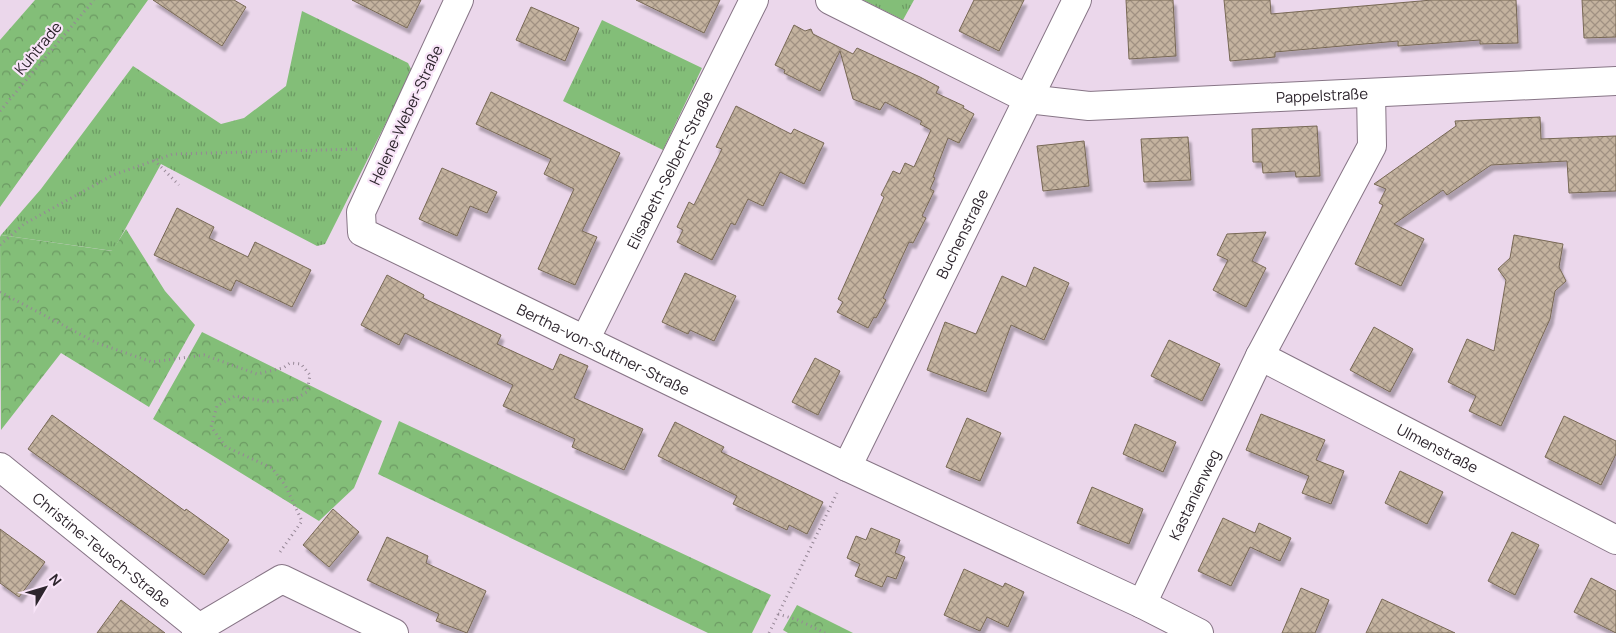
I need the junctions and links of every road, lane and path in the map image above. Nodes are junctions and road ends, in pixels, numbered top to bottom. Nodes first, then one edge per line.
1 (94, 0) edge
2 (459, 0) edge
3 (754, 0) edge
4 (830, 0) edge
5 (1077, 0) edge
6 (1616, 81) edge
7 (1371, 93) junction
8 (1028, 99) junction
9 (0, 111) edge
10 (390, 148) junction
11 (154, 160) junction
12 (180, 185) dead end
13 (362, 232) joint
14 (0, 245) edge
15 (0, 292) edge
16 (585, 340) junction
17 (1260, 356) junction
18 (0, 467) edge
19 (847, 467) junction
20 (1616, 540) edge
21 (282, 579) junction
22 (1142, 604) junction
23 (778, 614) junction
24 (198, 631) edge
25 (394, 633) edge
26 (769, 633) edge
27 (825, 633) edge
28 (1199, 633) edge

1 - 9 path, Kuhtrade
2 - 10 street, Helene-Weber-Straße
3 - 16 street, Elisabeth-Selbert-Straße
4 - 8 street
5 - 8 street, Buchenstraße
6 - 7 street, Pappelstraße
7 - 8 street, Pappelstraße
7 - 17 street, Kastanienweg
8 - 19 street, Buchenstraße
10 - 11 path
10 - 13 street, Helene-Weber-Straße
11 - 12 path
11 - 14 path
13 - 16 street, Bertha-von-Suttner-Straße
15 - 21 path
16 - 19 street, Bertha-von-Suttner-Straße
17 - 20 street, Ulmenstraße
17 - 22 street, Kastanienweg
18 - 24 street, Christine-Teusch-Straße
19 - 22 street
19 - 23 path
21 - 24 street
21 - 25 street
22 - 28 street
23 - 26 path
23 - 27 path

